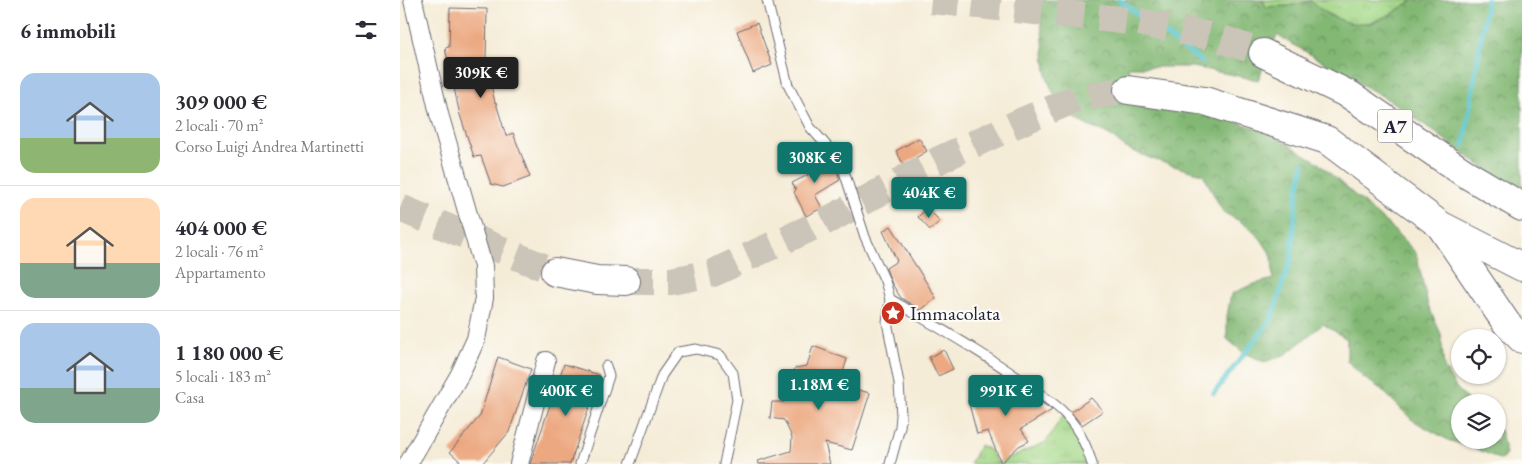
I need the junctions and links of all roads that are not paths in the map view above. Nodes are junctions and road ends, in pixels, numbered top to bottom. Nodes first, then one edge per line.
1 (413, 0) edge
2 (767, 0) edge
3 (1263, 53) tunnel mouth
4 (1128, 90) tunnel mouth
5 (1522, 207) edge
6 (1440, 225) junction
7 (1522, 267) edge
8 (556, 272) tunnel mouth
9 (626, 281) tunnel mouth
10 (890, 299) junction
11 (1522, 339) edge
12 (546, 362) dead end
13 (606, 366) dead end
14 (408, 464) edge
15 (519, 464) edge
16 (580, 464) edge
17 (630, 464) edge
18 (724, 464) edge
19 (890, 464) edge
20 (1092, 464) edge

1 - 14 street
2 - 10 lane
3 - 5 highway, A7
4 - 6 highway, A7
6 - 7 highway, A7
6 - 11 highway, A7
8 - 9 highway
10 - 19 lane
10 - 20 lane
12 - 15 street
13 - 16 lane
17 - 18 lane

